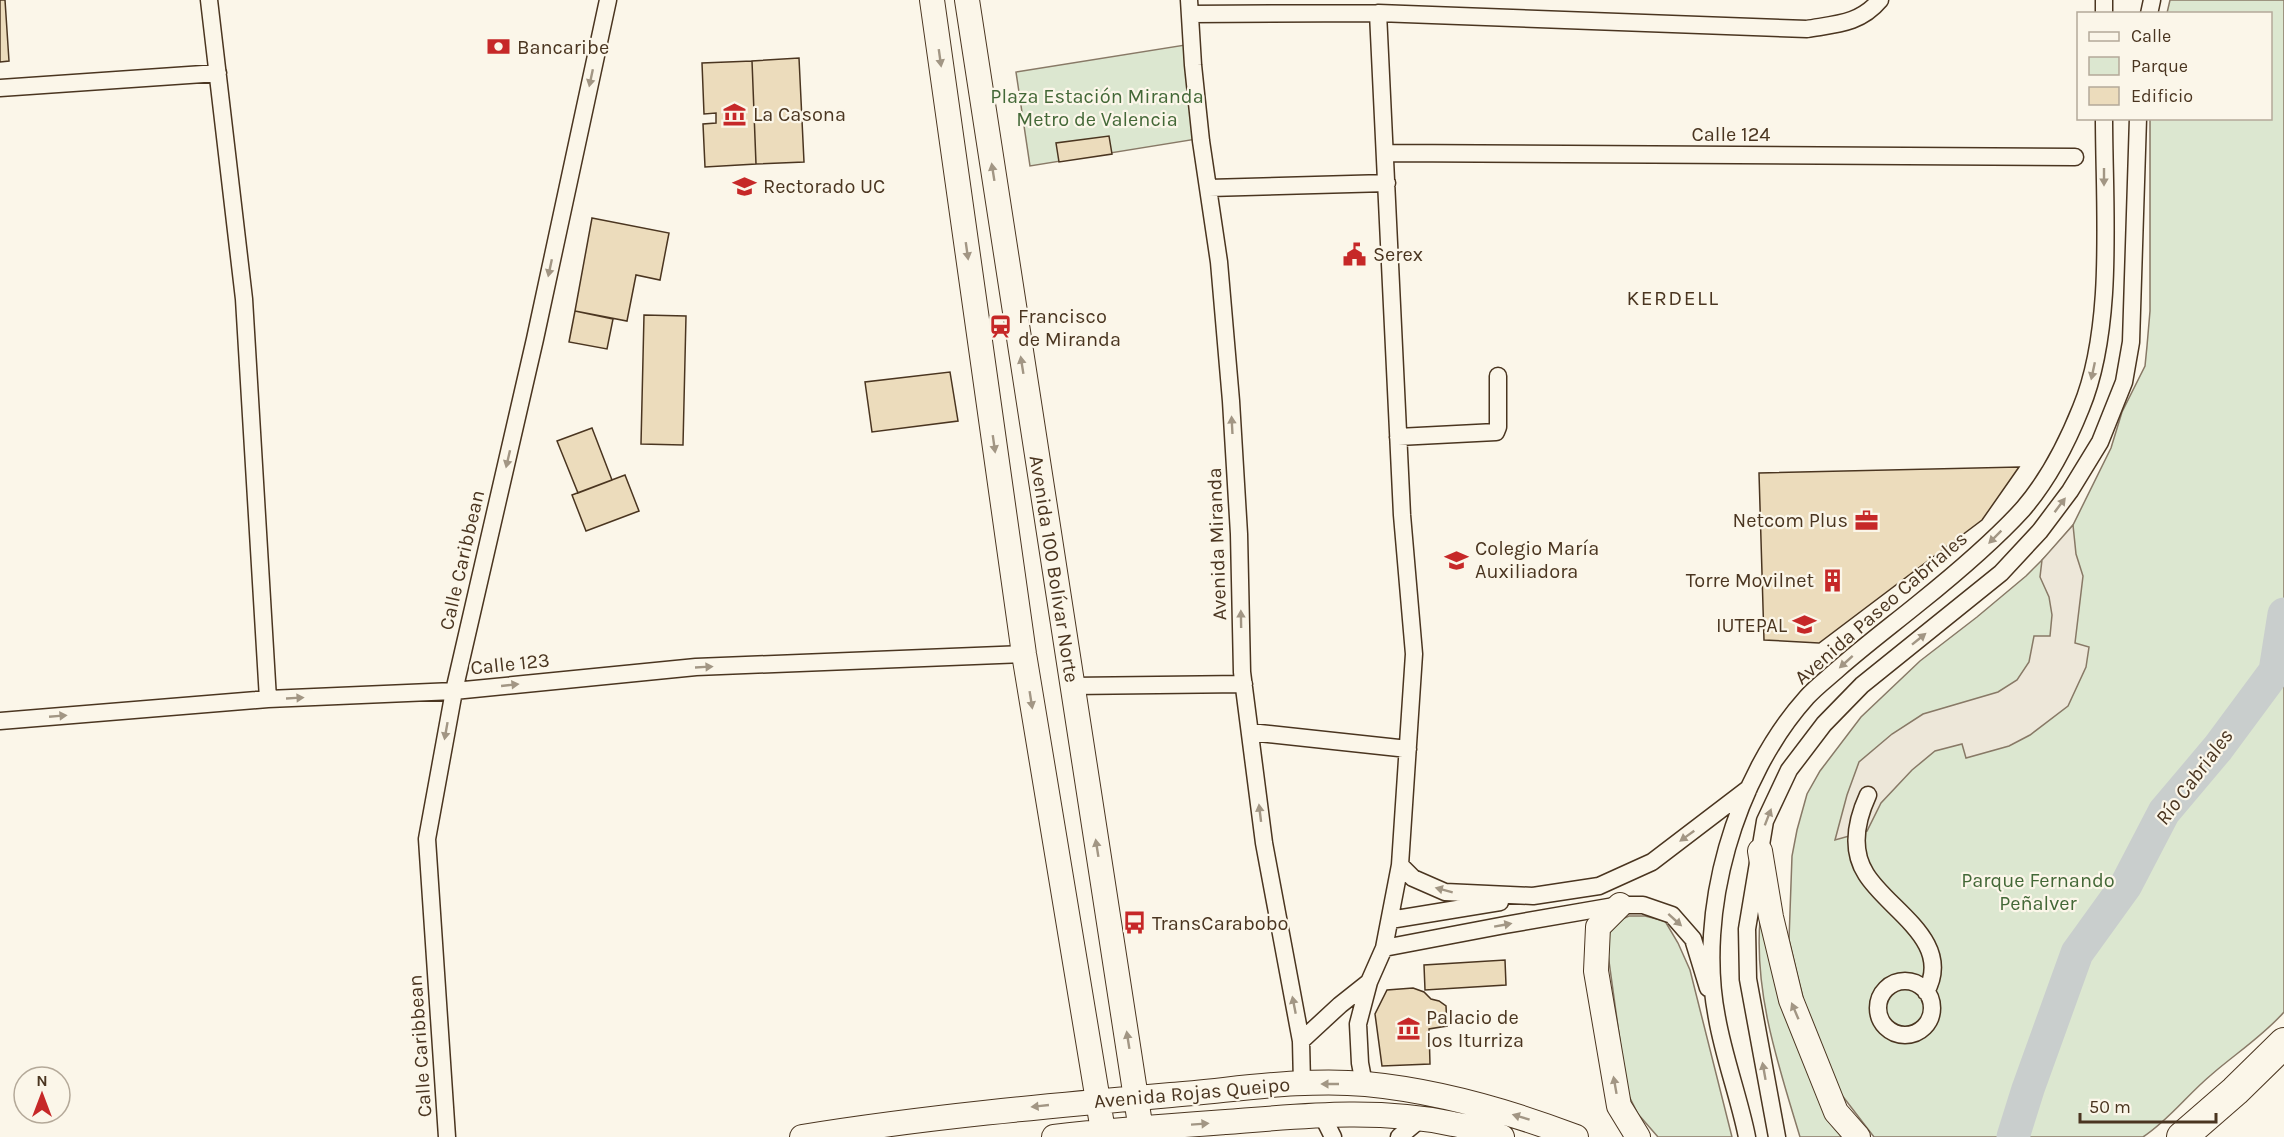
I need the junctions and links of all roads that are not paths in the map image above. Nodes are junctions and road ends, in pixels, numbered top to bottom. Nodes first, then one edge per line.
1 (209, 0) edge
2 (608, 0) edge
3 (932, 0) edge
4 (967, 0) edge
5 (1880, 0) edge
6 (1190, 7) edge
7 (1378, 13) junction
8 (218, 73) junction
9 (0, 88) edge
10 (2104, 120) edge
11 (2138, 120) edge
12 (1386, 153) junction
13 (2075, 157) dead end
14 (1387, 183) junction
15 (1209, 188) junction
16 (1498, 376) dead end
17 (1398, 437) junction
18 (1024, 654) junction
19 (1244, 684) junction
20 (1071, 686) junction
21 (454, 691) junction
22 (268, 699) junction
23 (0, 721) edge
24 (1250, 732) junction
25 (1408, 749) junction
26 (1750, 788) junction
27 (1868, 795) dead end
28 (1760, 850) junction
29 (1400, 865) junction
30 (1533, 896) junction
31 (1620, 905) junction
32 (1390, 920) junction
33 (1384, 948) junction
34 (1369, 982) junction
35 (1926, 992) dead end
36 (1716, 1017) junction
37 (1301, 1041) junction
38 (2284, 1043) edge
39 (1302, 1084) junction
40 (1364, 1084) junction
41 (1137, 1098) junction
42 (1098, 1101) junction
43 (1322, 1115) junction
44 (1423, 1117) junction
45 (1142, 1133) edge
46 (1747, 1133) edge
47 (1776, 1133) edge
48 (1103, 1134) edge
49 (447, 1137) edge
50 (802, 1137) edge
51 (1054, 1137) edge
52 (1333, 1137) edge
53 (1399, 1137) edge
54 (1502, 1137) edge
55 (1576, 1137) edge
56 (1638, 1137) edge
57 (1858, 1137) edge
58 (2182, 1137) edge

1 - 8 street
2 -> 21 street, Calle Caribbean
3 -> 18 main road, Avenida 100 Bolívar Norte
20 -> 4 main road, Avenida 100 Bolívar Norte
5 - 7 street
6 - 7 street
6 - 15 street, Avenida Miranda
7 - 12 street
8 - 9 street
8 - 22 street
10 -> 26 street, Avenida Paseo Cabriales
28 -> 11 street
12 - 13 street, Calle 124
12 - 14 street
14 - 15 street
14 - 17 street
19 -> 15 street, Avenida Miranda
16 - 17 street
17 - 25 street
21 -> 18 street, Calle 123
18 -> 42 main road, Avenida 100 Bolívar Norte
19 - 20 street
19 - 24 street, Avenida Miranda
41 -> 20 main road, Avenida 100 Bolívar Norte
22 -> 21 street, Calle 123
21 -> 49 street, Calle Caribbean
23 -> 22 street, Calle 123
24 - 25 street
37 -> 24 street, Avenida Miranda
25 - 29 street
26 -> 30 street
26 - 36 street, Avenida Paseo Cabriales
27 - 35 street
47 -> 28 street
57 -> 28 main road
30 -> 29 street
29 - 32 street
30 - 32 street
33 -> 31 street
31 -> 36 street
56 -> 31 main road
32 - 33 street
33 - 34 street
34 - 37 street
34 - 40 street
36 - 46 street, Avenida Paseo Cabriales
37 - 39 street, Avenida Miranda
38 - 58 highway
40 -> 39 main road, Avenida Rojas Queipo
39 - 41 main road, Avenida Rojas Queipo
55 -> 40 main road, Avenida Rojas Queipo
41 - 42 main road, Avenida Rojas Queipo
41 - 45 main road, Avenida 100 Bolívar Norte
42 - 48 main road, Avenida 100 Bolívar Norte
42 -> 50 main road, Avenida Rojas Queipo
43 - 44 main road, Avenida Rojas Queipo
45 -> 43 main road, Avenida Rojas Queipo
43 - 52 street
44 - 53 street
44 - 54 main road, Avenida Rojas Queipo
45 - 48 main road, Avenida Rojas Queipo
48 - 51 main road, Avenida Rojas Queipo

